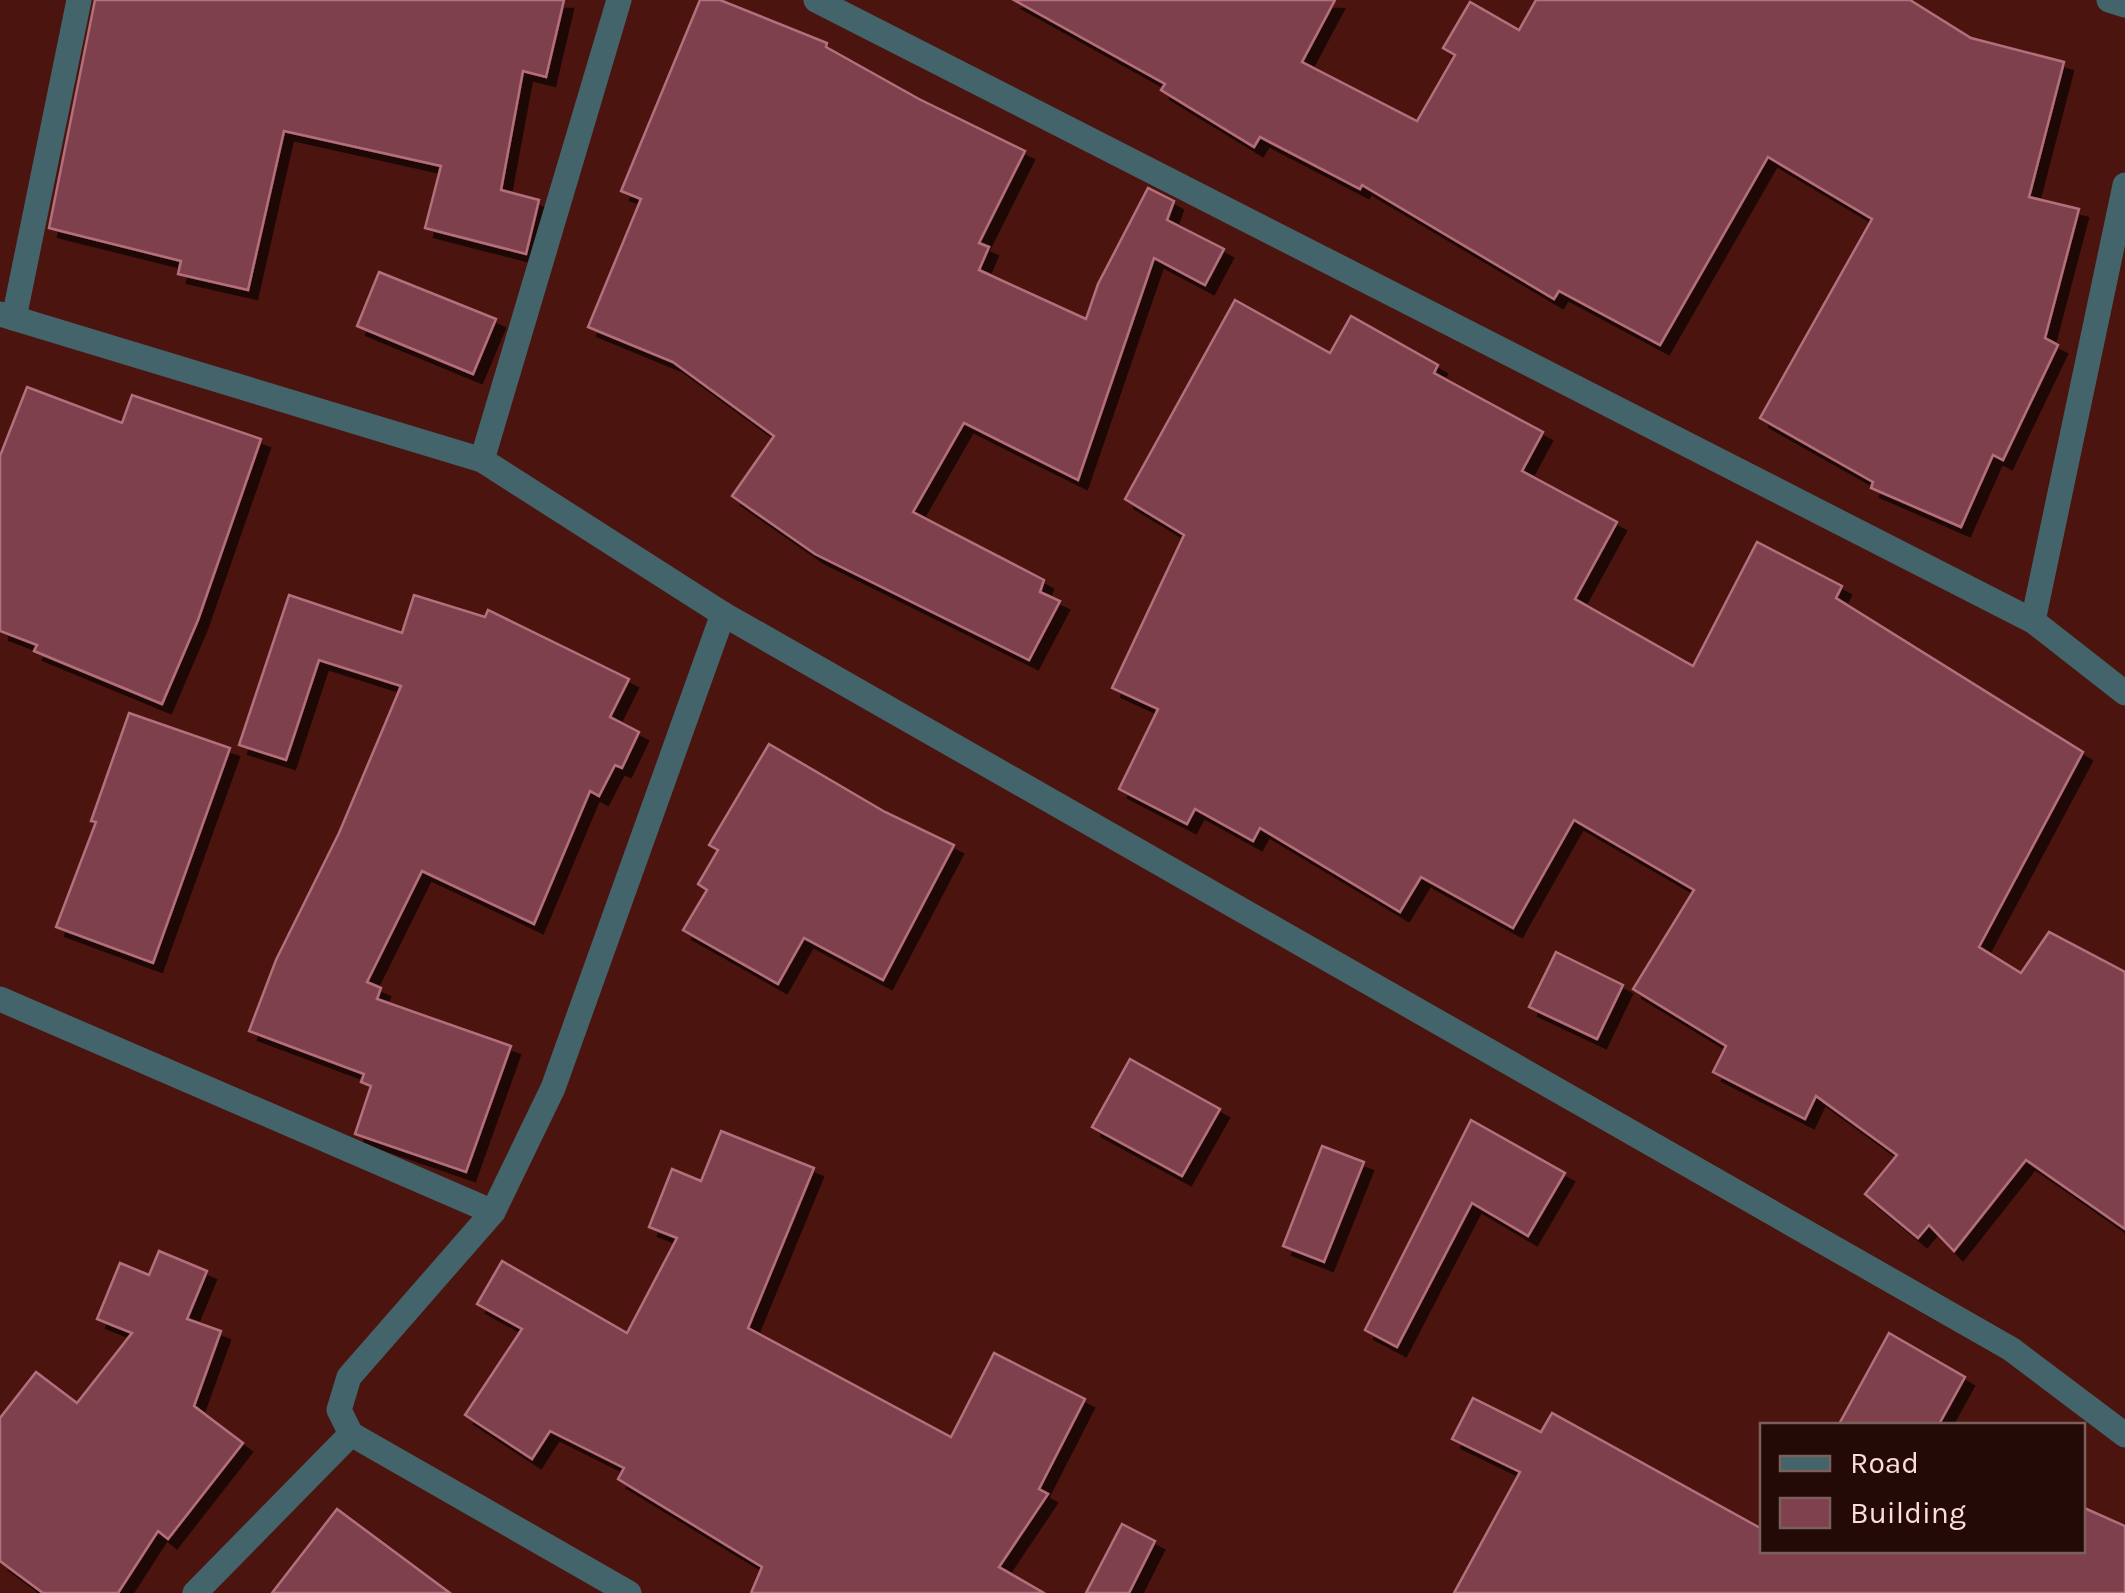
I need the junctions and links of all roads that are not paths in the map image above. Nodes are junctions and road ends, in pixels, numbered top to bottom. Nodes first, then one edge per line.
1 (79, 0) edge
2 (619, 0) edge
3 (816, 0) edge
4 (2109, 0) edge
5 (2125, 5) edge
6 (2125, 185) edge
7 (7, 316) edge
8 (482, 460) junction
9 (724, 614) junction
10 (2033, 621) junction
11 (2125, 693) edge
12 (0, 999) edge
13 (493, 1212) junction
14 (351, 1434) junction
15 (2125, 1436) edge
16 (195, 1593) edge
17 (629, 1593) edge

1 - 7 street
2 - 8 street
3 - 10 street
4 - 5 street
6 - 10 street
7 - 8 street
8 - 9 street
9 - 13 street
9 - 15 street
10 - 11 street
12 - 13 street
13 - 14 street
14 - 16 street
14 - 17 street

